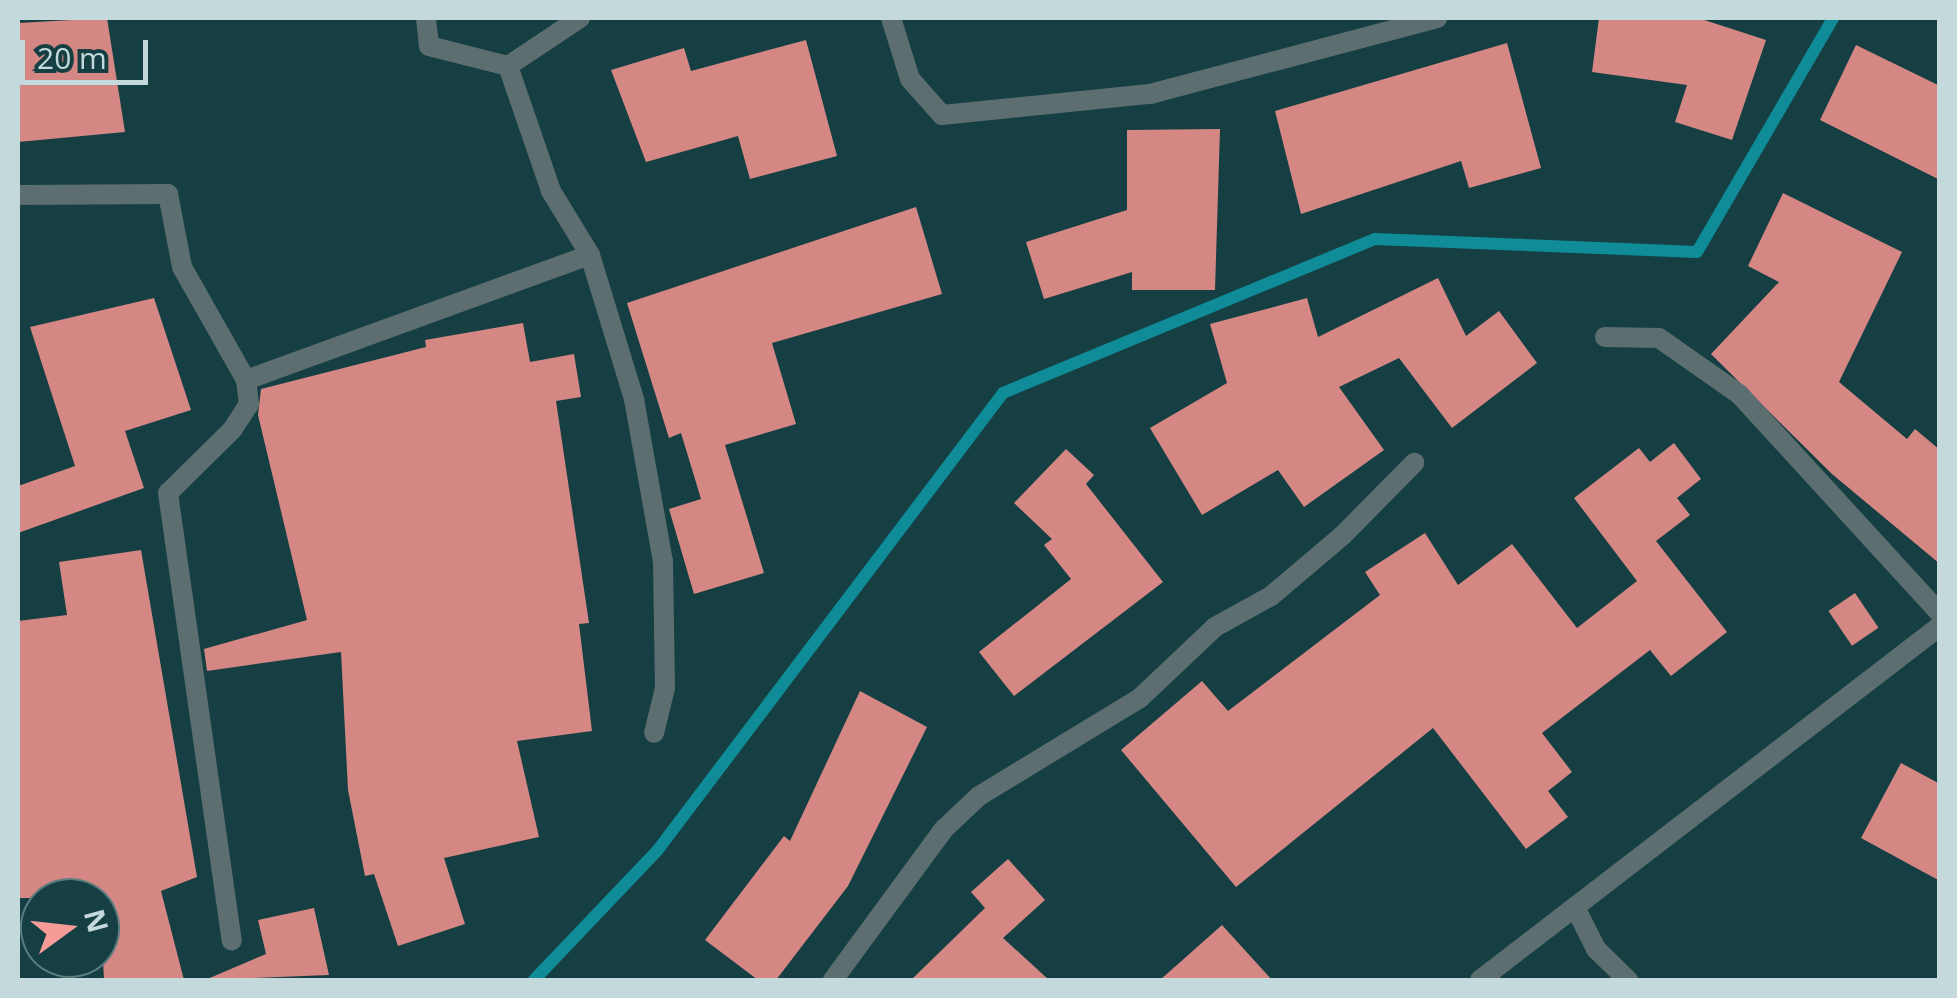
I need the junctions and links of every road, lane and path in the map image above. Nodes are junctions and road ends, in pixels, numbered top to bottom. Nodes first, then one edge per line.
1 (426, 18) edge
2 (580, 18) edge
3 (891, 18) edge
4 (1436, 18) edge
5 (508, 66) junction
6 (18, 196) edge
7 (590, 255) junction
8 (1605, 337) dead end
9 (246, 380) junction
10 (1414, 463) dead end
11 (1940, 613) edge
12 (1940, 626) edge
13 (654, 733) dead end
14 (1575, 907) junction
15 (232, 940) dead end
16 (833, 980) edge
17 (1480, 980) edge
18 (1628, 980) edge

1 - 5 street
2 - 5 street
3 - 4 street
5 - 7 street
6 - 9 street
7 - 9 street
7 - 13 street
8 - 11 street
9 - 15 street
10 - 16 street
12 - 14 street
14 - 17 street
14 - 18 street

